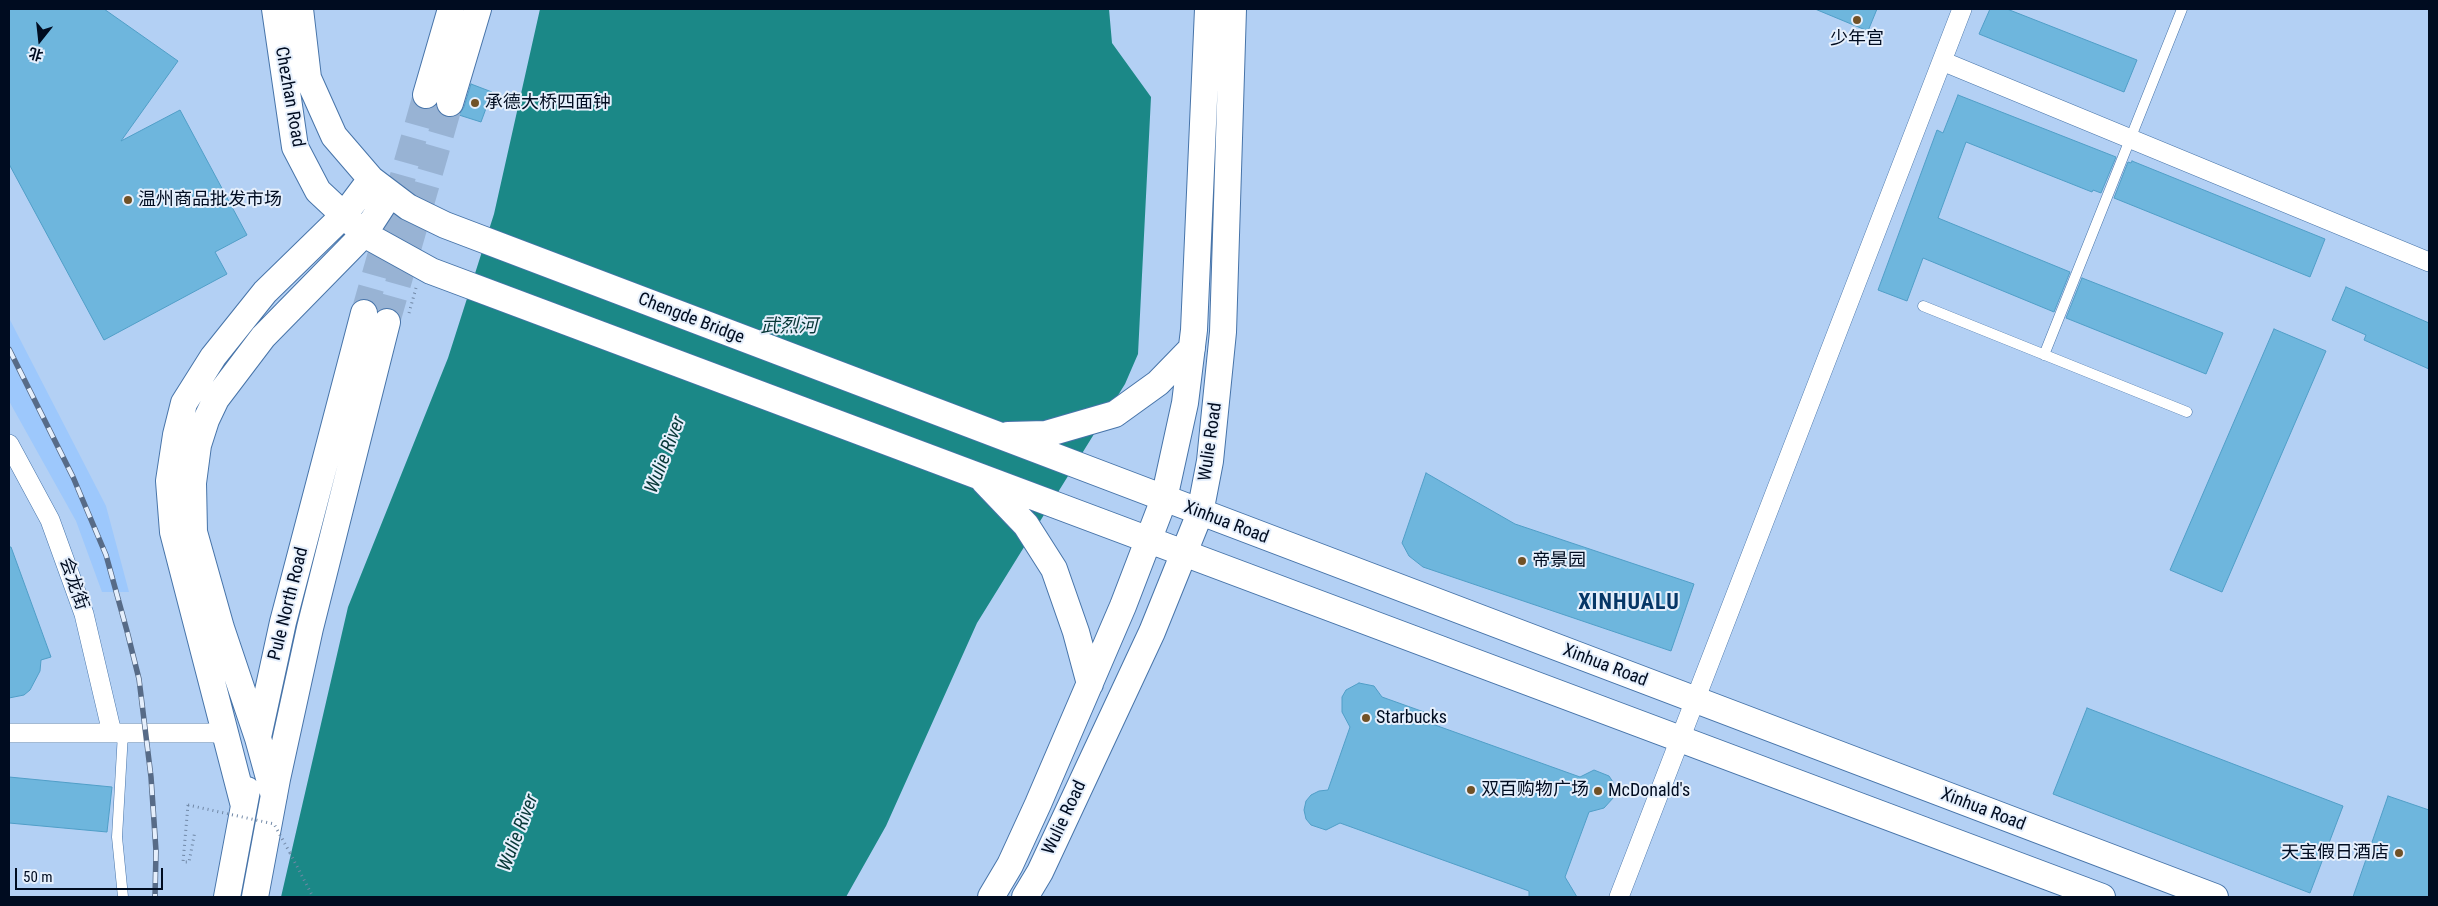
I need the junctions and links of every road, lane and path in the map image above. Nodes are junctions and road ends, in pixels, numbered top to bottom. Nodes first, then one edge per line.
1 (275, 9) edge
2 (300, 9) edge
3 (452, 9) edge
4 (478, 9) edge
5 (1208, 9) edge
6 (1233, 9) edge
7 (1962, 9) edge
8 (2182, 9) edge
9 (1942, 61) junction
10 (426, 95) tunnel mouth
11 (450, 103) tunnel mouth
12 (2129, 138) junction
13 (380, 187) junction
14 (344, 215) junction
15 (445, 225) joint
16 (364, 234) junction
17 (2429, 262) edge
18 (1923, 306) dead end
19 (1192, 348) junction
20 (2044, 355) junction
21 (2187, 412) dead end
22 (994, 435) junction
23 (9, 444) edge
24 (980, 477) junction
25 (1164, 499) junction
26 (1200, 513) junction
27 (1148, 540) junction
28 (1183, 553) junction
29 (1090, 684) junction
30 (1695, 700) junction
31 (9, 733) edge
32 (117, 733) junction
33 (225, 733) junction
34 (258, 738) junction
35 (1680, 740) junction
36 (274, 796) junction
37 (244, 806) junction
38 (194, 831) dead end
39 (123, 897) edge
40 (227, 897) edge
41 (255, 897) edge
42 (312, 897) edge
43 (991, 897) edge
44 (1025, 897) edge
45 (1619, 897) edge
46 (2102, 897) edge
47 (2215, 897) edge

1 - 14 main road, Chezhan Road
2 - 13 main road, Chezhan Road
3 - 10 main road
4 - 11 main road
5 - 19 main road, Wulie Road
6 - 26 main road, Wulie Road
7 - 9 street
8 - 12 lane
9 - 12 street
9 - 30 street
12 - 17 street
12 - 20 lane
13 - 14 main road
13 - 15 main road, Chezhan Road
13 - 16 main road
14 - 16 main road, Chezhan Road
14 - 33 main road
15 - 22 main road, Chengde Bridge
16 - 24 main road, Chezhan Road
16 - 34 main road
18 - 20 lane
19 - 22 main road
19 - 25 main road, Wulie Road
20 - 21 lane
22 - 25 main road, Xinhua Road
23 - 32 street, 会龙街
24 - 27 main road
24 - 29 main road
25 - 26 main road, Xinhua Road
25 - 27 main road, Wulie Road
26 - 28 main road, Wulie Road
26 - 30 main road, Xinhua Road
27 - 28 main road
27 - 29 main road, Wulie Road
28 - 35 main road
28 - 44 main road, Wulie Road
29 - 43 main road, Wulie Road
30 - 35 street
30 - 47 main road, Xinhua Road
31 - 32 street
32 - 33 street
32 - 39 lane
33 - 37 main road
34 - 36 main road
34 - 36 main road, Pule North Road
34 - 37 main road, Pule North Road
35 - 45 street
35 - 46 main road
36 - 41 main road, Pule North Road
37 - 40 main road, Pule North Road
38 - 42 path, bridge

